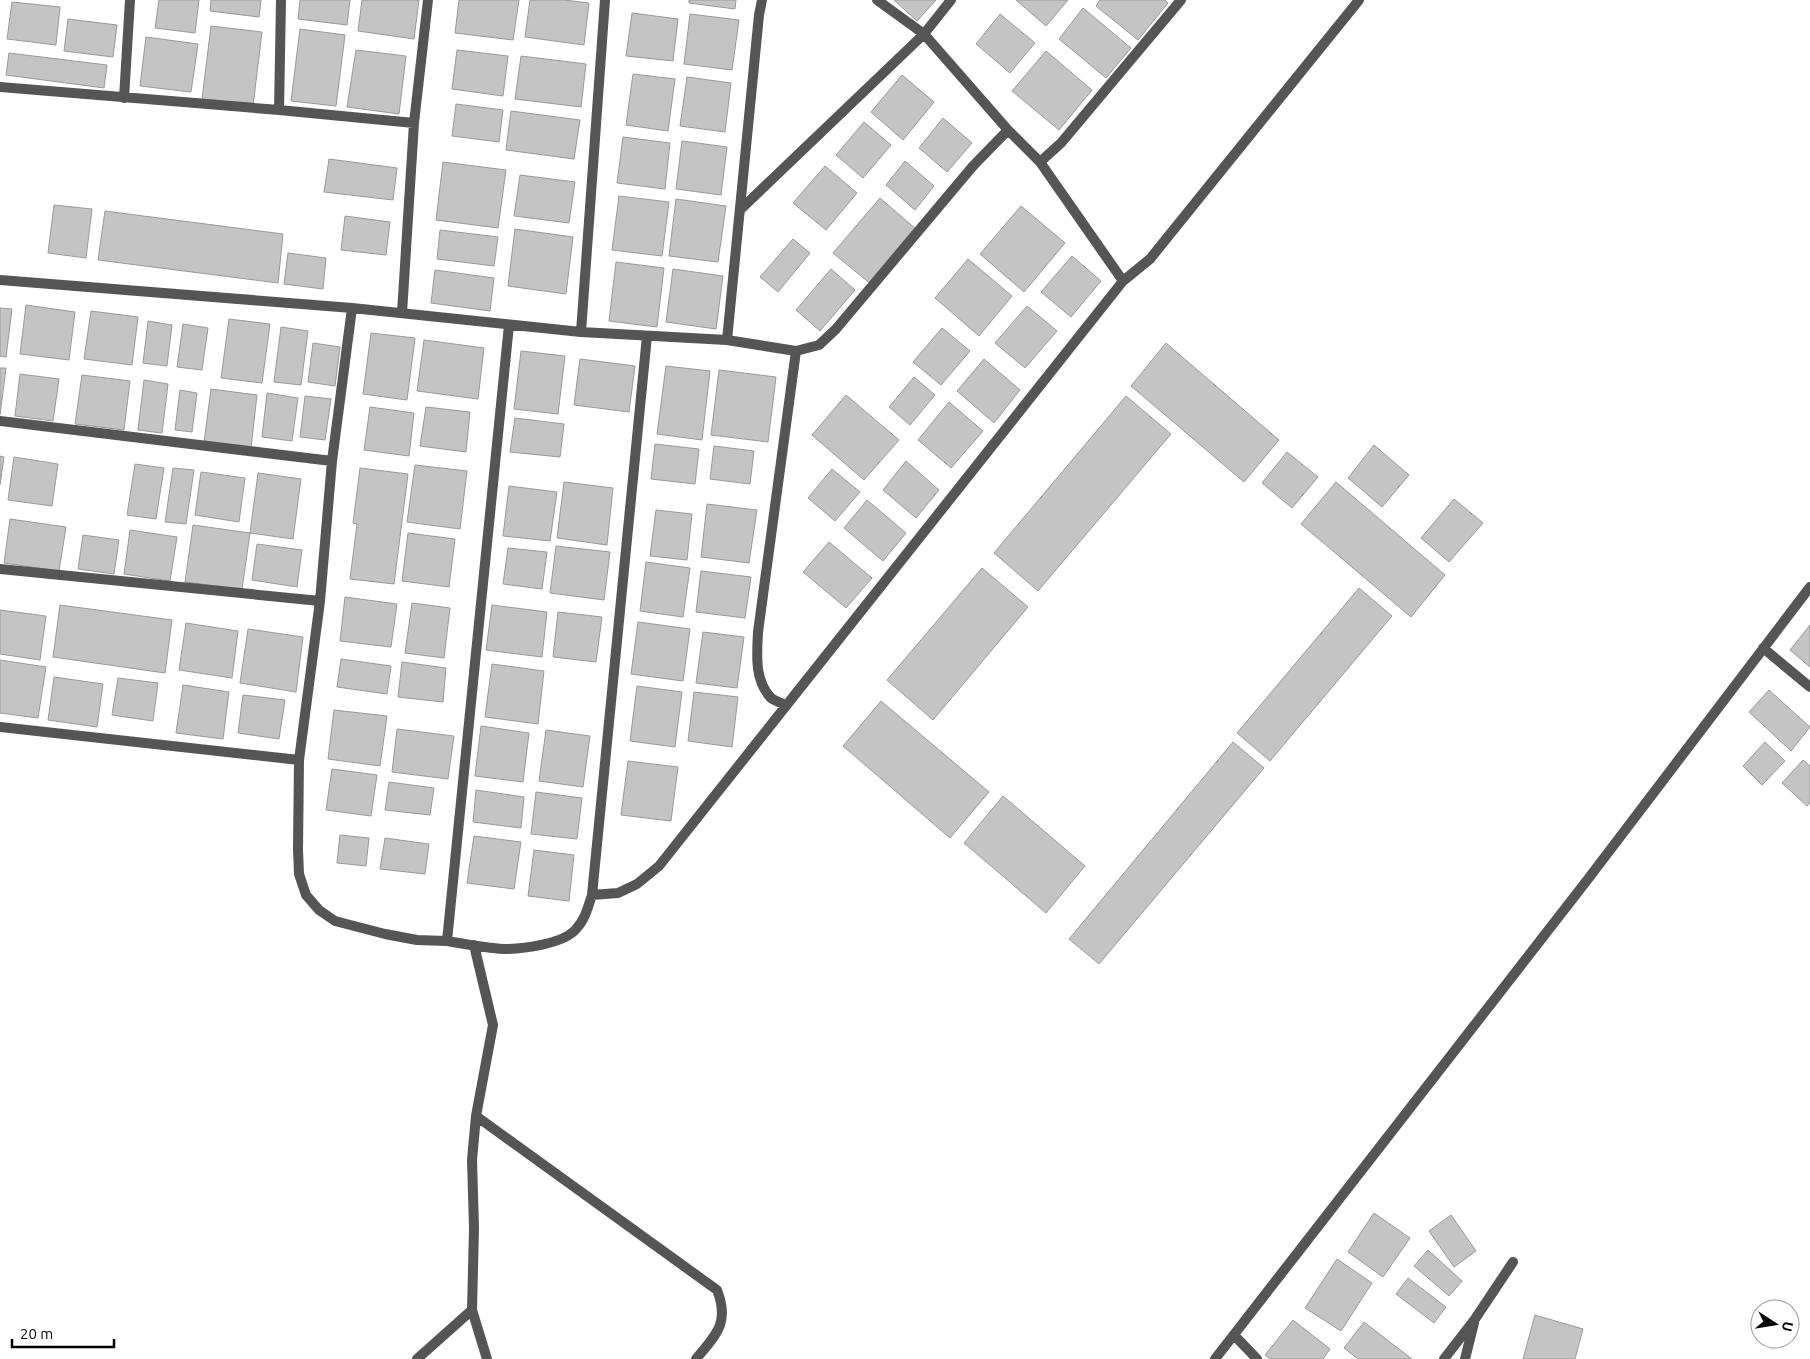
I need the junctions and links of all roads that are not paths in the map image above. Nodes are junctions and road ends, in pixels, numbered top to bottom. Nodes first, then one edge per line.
1 (130, 0) edge
2 (281, 0) edge
3 (428, 0) edge
4 (605, 0) edge
5 (762, 0) edge
6 (877, 0) edge
7 (951, 0) edge
8 (1181, 0) edge
9 (1359, 0) edge
10 (924, 34) junction
11 (0, 87) edge
12 (124, 98) junction
13 (279, 110) junction
14 (414, 123) junction
15 (1008, 130) junction
16 (1040, 162) junction
17 (741, 210) junction
18 (0, 280) edge
19 (1123, 281) junction
20 (352, 308) junction
21 (402, 313) junction
22 (509, 325) junction
23 (581, 332) junction
24 (647, 336) junction
25 (727, 340) junction
26 (796, 351) junction
27 (0, 422) edge
28 (332, 460) junction
29 (0, 569) edge
30 (1810, 587) edge
31 (320, 601) junction
32 (1764, 648) junction
33 (1810, 687) edge
34 (786, 705) junction
35 (0, 727) edge
36 (299, 760) junction
37 (592, 895) junction
38 (447, 941) junction
39 (474, 945) junction
40 (476, 1116) junction
41 (1513, 1262) dead end
42 (472, 1310) junction
43 (1475, 1320) junction
44 (1234, 1335) junction
45 (417, 1359) edge
46 (487, 1359) edge
47 (696, 1359) edge
48 (1215, 1359) edge
49 (1257, 1359) edge
50 (1444, 1359) edge
51 (1465, 1359) edge

1 - 12 street
2 - 13 street
3 - 14 street
4 - 23 street
5 - 17 street
6 - 10 street
7 - 10 street
8 - 16 street
9 - 19 street
10 - 15 street
10 - 17 street
11 - 12 street
12 - 13 street
13 - 14 street
14 - 21 street
15 - 16 street
15 - 26 street
16 - 19 street
17 - 25 street
18 - 20 street
19 - 34 street
20 - 21 street
20 - 28 street
21 - 22 street
22 - 23 street
22 - 38 street
23 - 24 street
24 - 25 street
24 - 37 street
25 - 26 street
26 - 34 street
27 - 28 street
28 - 31 street
29 - 31 street
30 - 32 street
31 - 36 street
32 - 33 street
32 - 44 street
34 - 37 street
35 - 36 street
36 - 38 street
37 - 39 street
38 - 39 street
39 - 40 street
40 - 42 street
40 - 47 street
41 - 43 street
42 - 45 street
42 - 46 street
43 - 50 street
43 - 51 street
44 - 48 street
44 - 49 street

